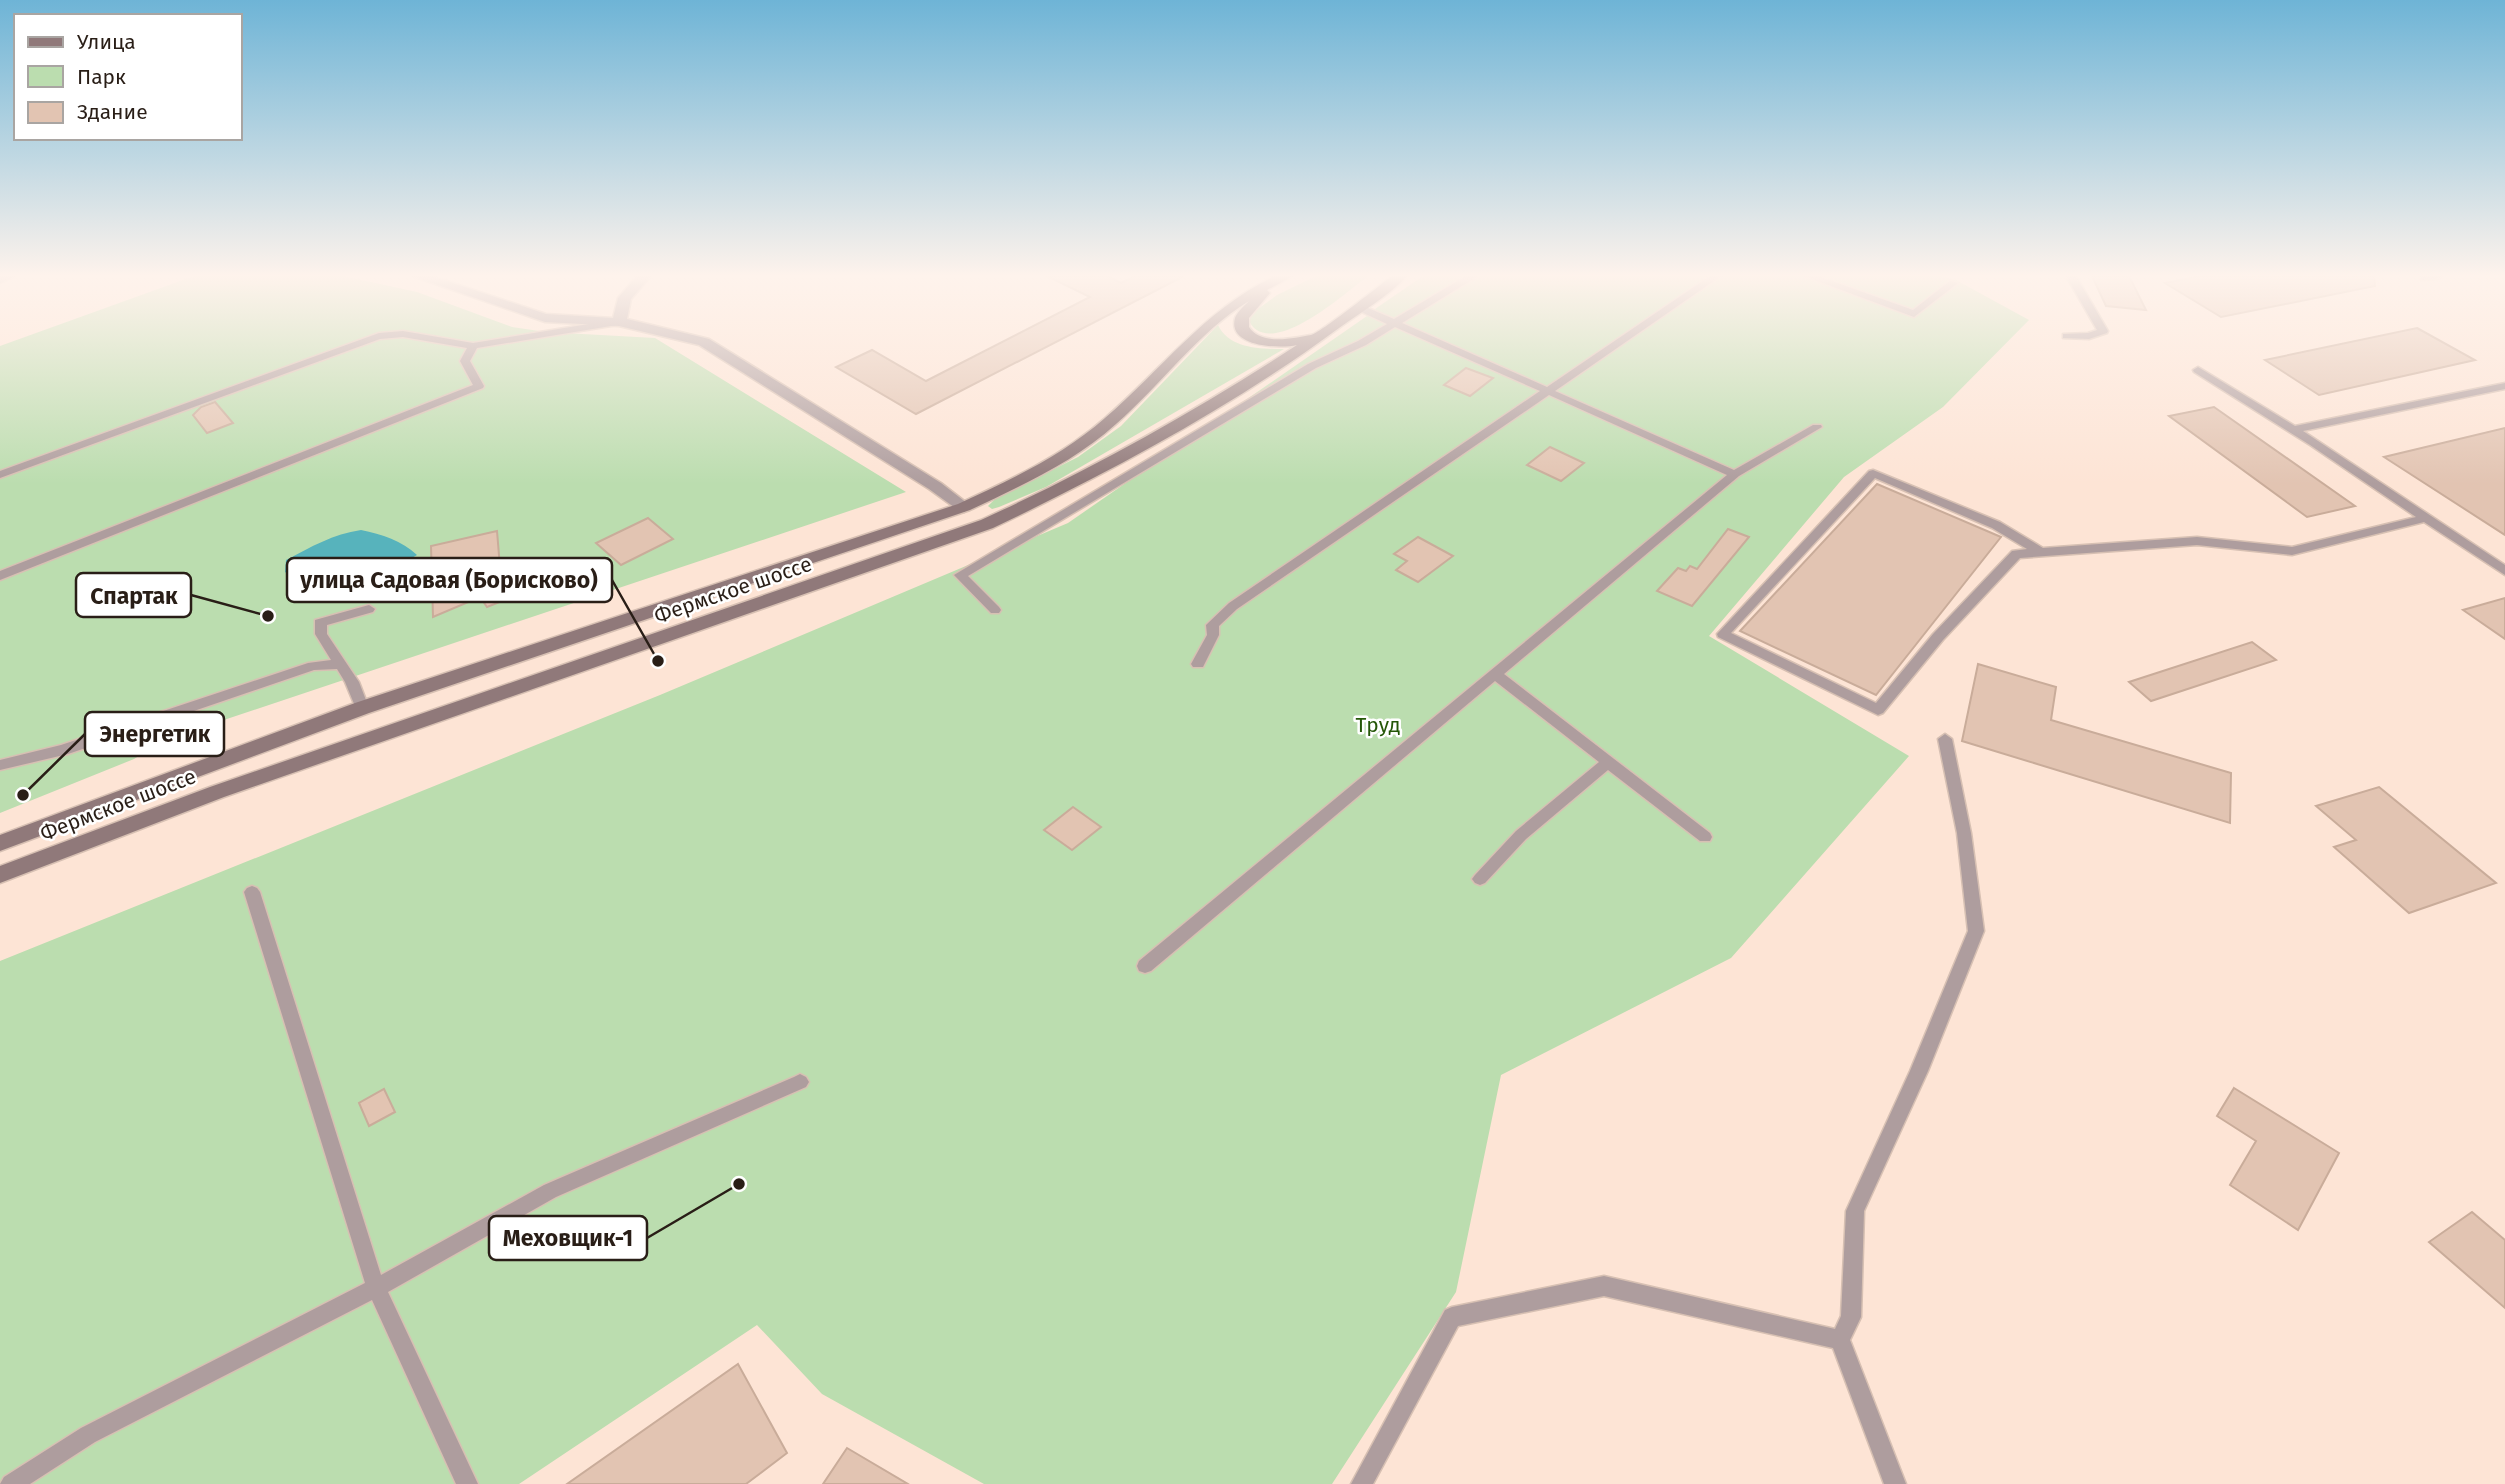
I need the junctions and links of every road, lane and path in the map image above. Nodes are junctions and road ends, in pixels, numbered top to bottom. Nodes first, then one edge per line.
1 (354, 345) edge
2 (469, 345) edge
3 (478, 345) edge
4 (709, 345) edge
5 (1183, 345) edge
6 (1305, 345) edge
7 (1357, 345) edge
8 (1444, 345) edge
9 (1615, 345) edge
10 (473, 346) junction
11 (2198, 370) dead end
12 (2505, 386) edge
13 (1548, 391) junction
14 (1817, 427) dead end
15 (2294, 430) junction
16 (1735, 474) junction
17 (0, 475) edge
18 (964, 507) junction
19 (2427, 518) junction
20 (987, 524) junction
21 (2042, 553) junction
22 (2505, 571) edge
23 (0, 576) edge
24 (369, 609) dead end
25 (995, 610) dead end
26 (339, 664) junction
27 (1198, 664) dead end
28 (1495, 674) junction
29 (362, 708) junction
30 (1945, 739) dead end
31 (1608, 762) junction
32 (0, 765) edge
33 (1705, 837) dead end
34 (0, 843) edge
35 (0, 875) edge
36 (1480, 879) dead end
37 (252, 892) dead end
38 (1145, 967) dead end
39 (800, 1082) dead end
40 (376, 1288) junction
41 (1840, 1340) junction
42 (11, 1484) edge
43 (467, 1484) edge
44 (1362, 1484) edge
45 (1895, 1484) edge

1 - 17 lane
2 - 10 lane
3 - 10 lane
4 - 18 street
5 - 18 main road, Фермское шоссе
6 - 20 main road, Фермское шоссе
7 - 25 lane
8 - 13 lane
9 - 13 lane
10 - 23 lane
11 - 15 lane
12 - 15 lane
13 - 16 lane
13 - 27 lane
14 - 16 lane
15 - 19 lane
16 - 28 lane
18 - 20 main road
18 - 29 main road, Фермское шоссе
19 - 21 lane
19 - 22 lane
20 - 35 main road, Фермское шоссе
21 - 21 lane
24 - 26 lane
26 - 29 lane
26 - 32 lane
28 - 31 lane
28 - 38 lane
29 - 34 main road, Фермское шоссе
30 - 41 lane
31 - 33 lane
31 - 36 lane
37 - 40 lane
39 - 40 lane
40 - 42 lane
40 - 43 lane
41 - 44 lane
41 - 45 lane

